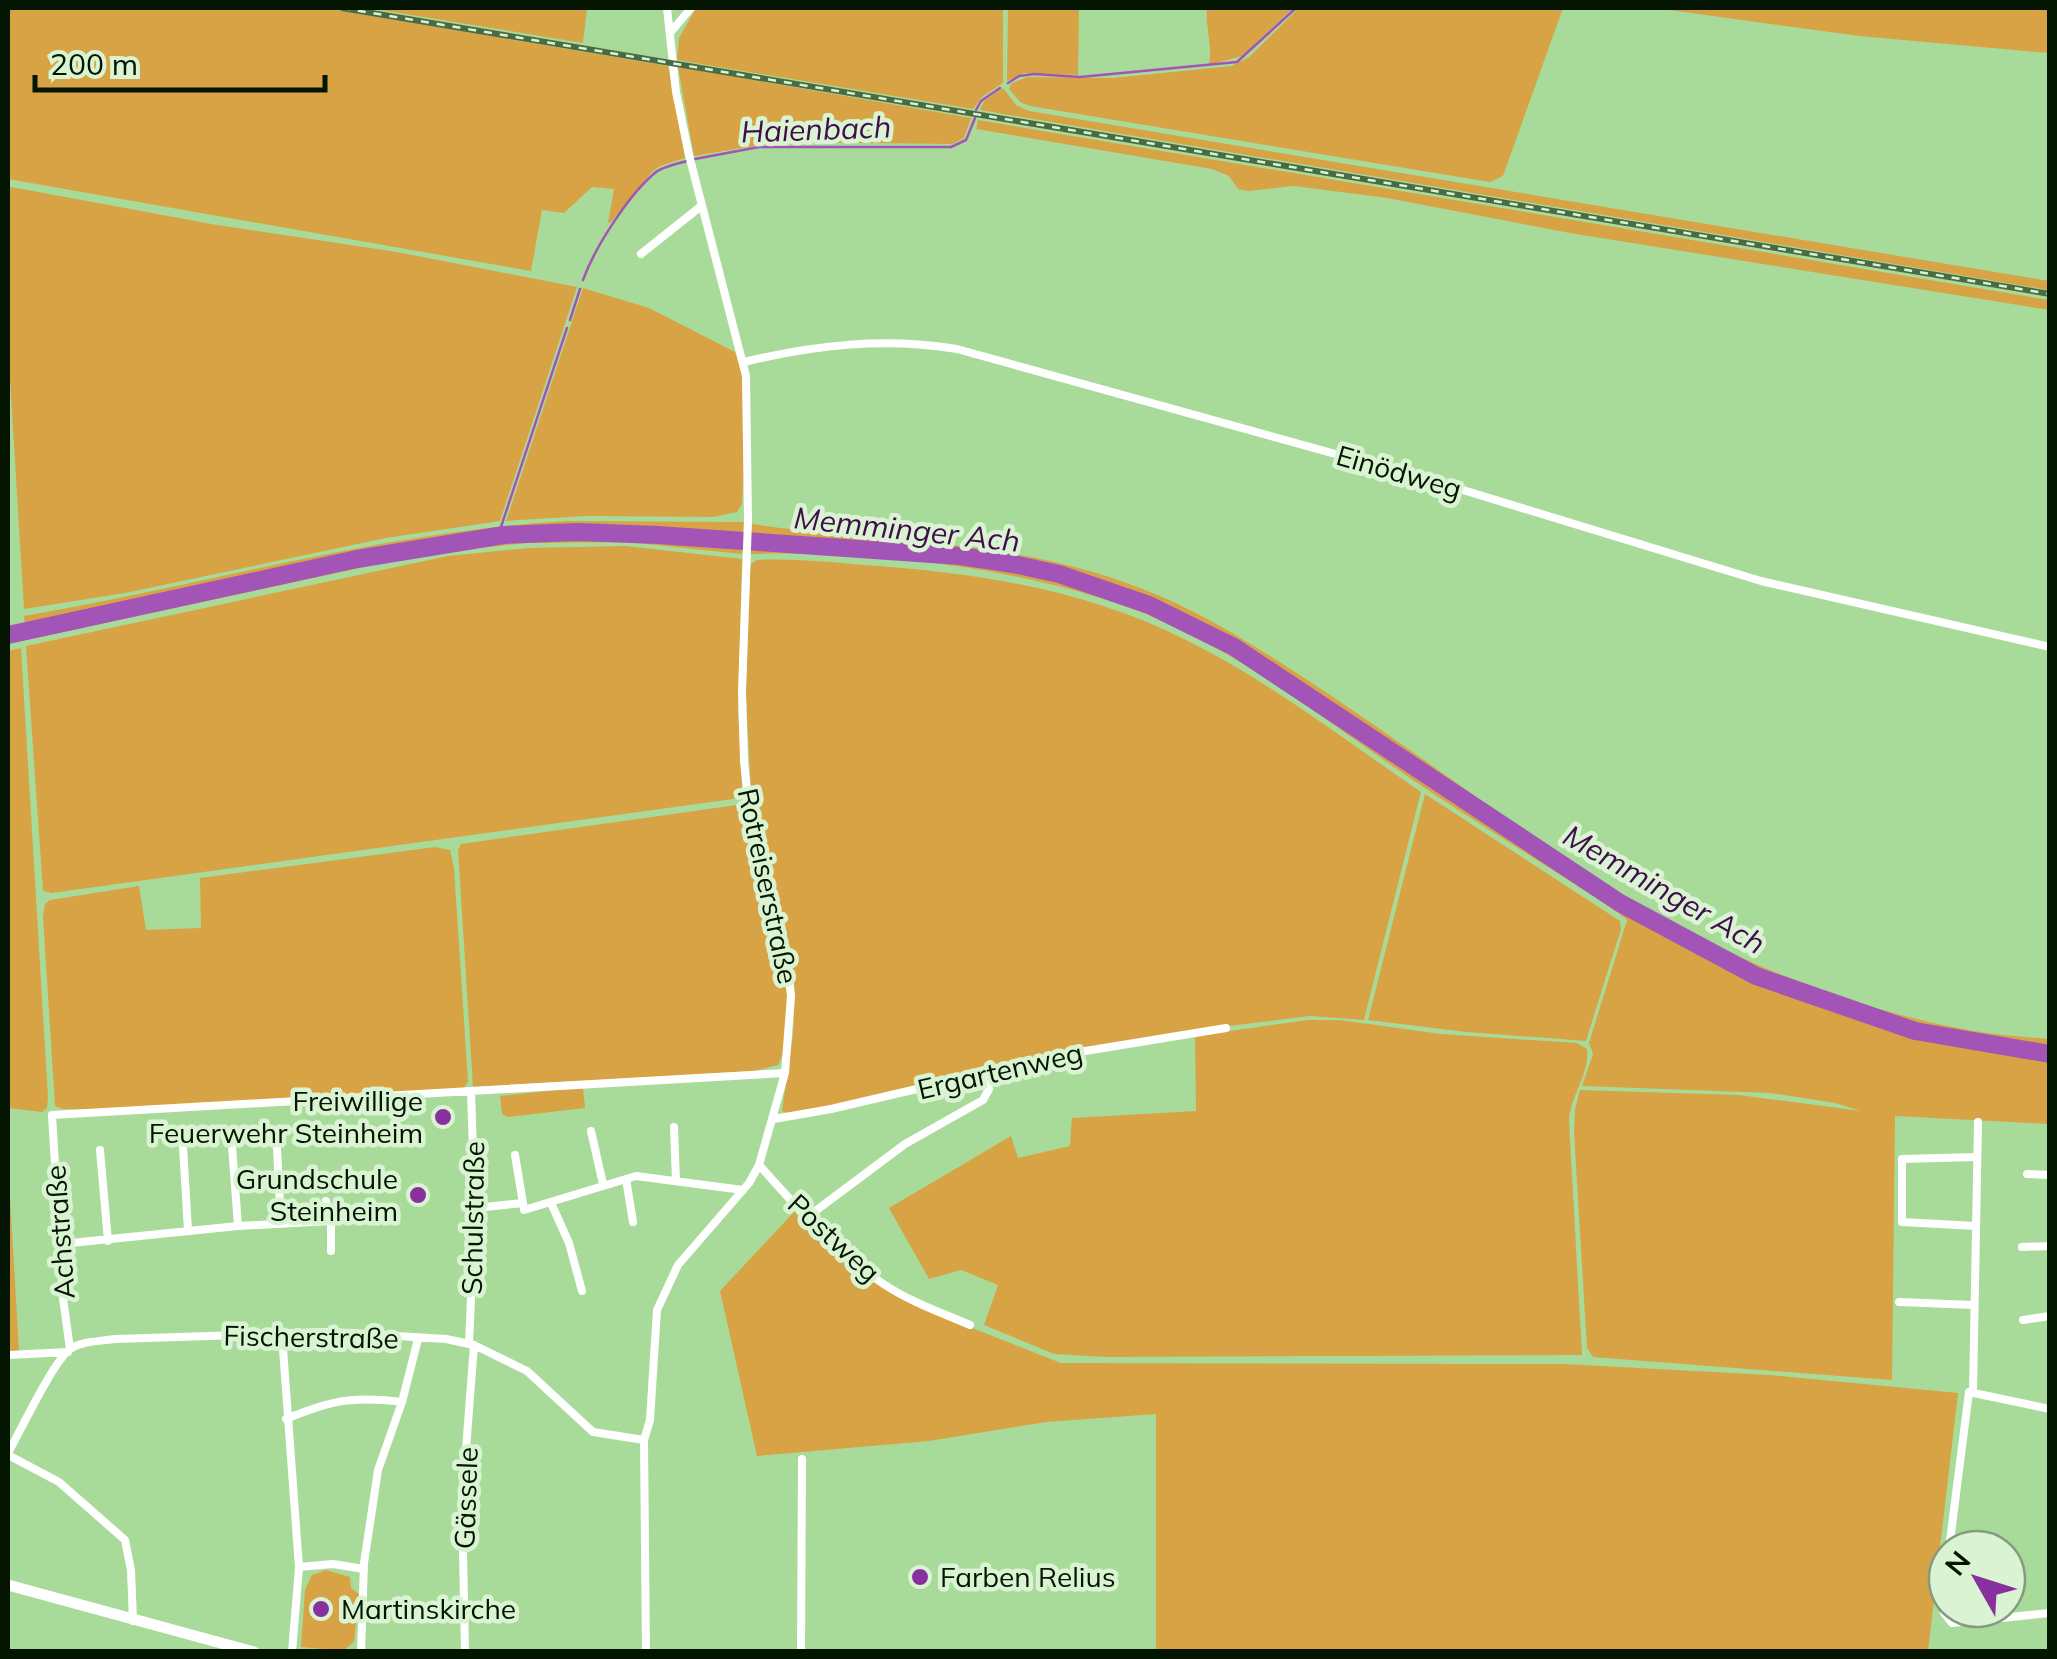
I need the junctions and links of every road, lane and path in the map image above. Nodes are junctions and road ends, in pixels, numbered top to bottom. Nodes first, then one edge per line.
1 (667, 8) edge
2 (691, 8) edge
3 (670, 33) junction
4 (700, 207) junction
5 (641, 254) dead end
6 (744, 362) junction
7 (2050, 646) edge
8 (1226, 1028) dead end
9 (785, 1073) junction
10 (985, 1073) junction
11 (471, 1092) junction
12 (774, 1119) junction
13 (1978, 1122) dead end
14 (674, 1127) dead end
15 (276, 1130) dead end
16 (591, 1131) dead end
17 (232, 1146) dead end
18 (182, 1147) dead end
19 (100, 1150) dead end
20 (515, 1155) dead end
21 (1976, 1157) junction
22 (759, 1165) junction
23 (2027, 1174) dead end
24 (2050, 1175) edge
25 (626, 1179) junction
26 (676, 1180) junction
27 (603, 1184) junction
28 (743, 1190) junction
29 (326, 1201) dead end
30 (551, 1202) junction
31 (523, 1203) junction
32 (475, 1208) junction
33 (806, 1218) junction
34 (330, 1221) junction
35 (633, 1222) dead end
36 (281, 1224) junction
37 (238, 1226) junction
38 (1976, 1226) junction
39 (188, 1230) junction
40 (108, 1241) junction
41 (61, 1244) junction
42 (2022, 1246) dead end
43 (2050, 1246) edge
44 (331, 1250) dead end
45 (582, 1291) dead end
46 (1899, 1302) dead end
47 (1974, 1304) junction
48 (2050, 1316) edge
49 (2023, 1320) dead end
50 (970, 1325) dead end
51 (282, 1335) junction
52 (418, 1338) junction
53 (471, 1345) junction
54 (69, 1350) junction
55 (8, 1355) edge
56 (1971, 1392) junction
57 (402, 1402) junction
58 (2050, 1409) edge
59 (286, 1419) junction
60 (644, 1440) junction
61 (8, 1454) edge
62 (802, 1460) dead end
63 (1953, 1529) edge
64 (299, 1566) junction
65 (364, 1570) junction
66 (8, 1586) edge
67 (133, 1621) junction
68 (252, 1651) edge
69 (292, 1652) edge
70 (362, 1652) edge
71 (465, 1652) edge
72 (646, 1652) edge
73 (801, 1652) edge

1 - 3 street, Rotreiserstraße
2 - 3 street
3 - 4 street, Rotreiserstraße
4 - 5 street
4 - 6 street, Rotreiserstraße
6 - 7 street, Einödweg
6 - 9 street, Rotreiserstraße
8 - 10 street, Ergartenweg
9 - 11 street
9 - 12 street, Rotreiserstraße
10 - 12 street, Ergartenweg
10 - 33 street
11 - 32 street, Schulstraße
11 - 41 street, Achstraße
12 - 22 street, Rotreiserstraße
13 - 21 street
14 - 26 street
15 - 36 street
16 - 27 street
17 - 37 street
18 - 39 street
19 - 40 street
20 - 31 street
21 - 38 street
21 - 38 street
22 - 28 street, Rotreiserstraße
22 - 33 street, Postweg
23 - 24 street
25 - 26 street
25 - 27 street
25 - 35 street
26 - 28 street
27 - 30 street
28 - 60 street, Rotreiserstraße
29 - 34 street
30 - 31 street
30 - 45 street
31 - 32 street
32 - 53 street, Schulstraße
33 - 50 street, Postweg
34 - 36 street
34 - 44 street
36 - 37 street
37 - 39 street
38 - 47 street
39 - 40 street
40 - 41 street
41 - 54 street, Achstraße
42 - 43 street
46 - 47 street
47 - 56 street
48 - 49 street
51 - 52 street, Fischerstraße
51 - 54 street, Fischerstraße
51 - 59 street
52 - 53 street, Fischerstraße
52 - 57 street
53 - 60 street, Fischerstraße
53 - 71 street, Gässele
54 - 55 street, Fischerstraße
54 - 61 street
56 - 58 street
56 - 63 street
57 - 59 street
57 - 65 street
59 - 64 street
60 - 72 street, Rotreiserstraße
61 - 67 street
62 - 73 street
64 - 65 street
64 - 69 street
65 - 70 street
66 - 67 street
67 - 68 street

